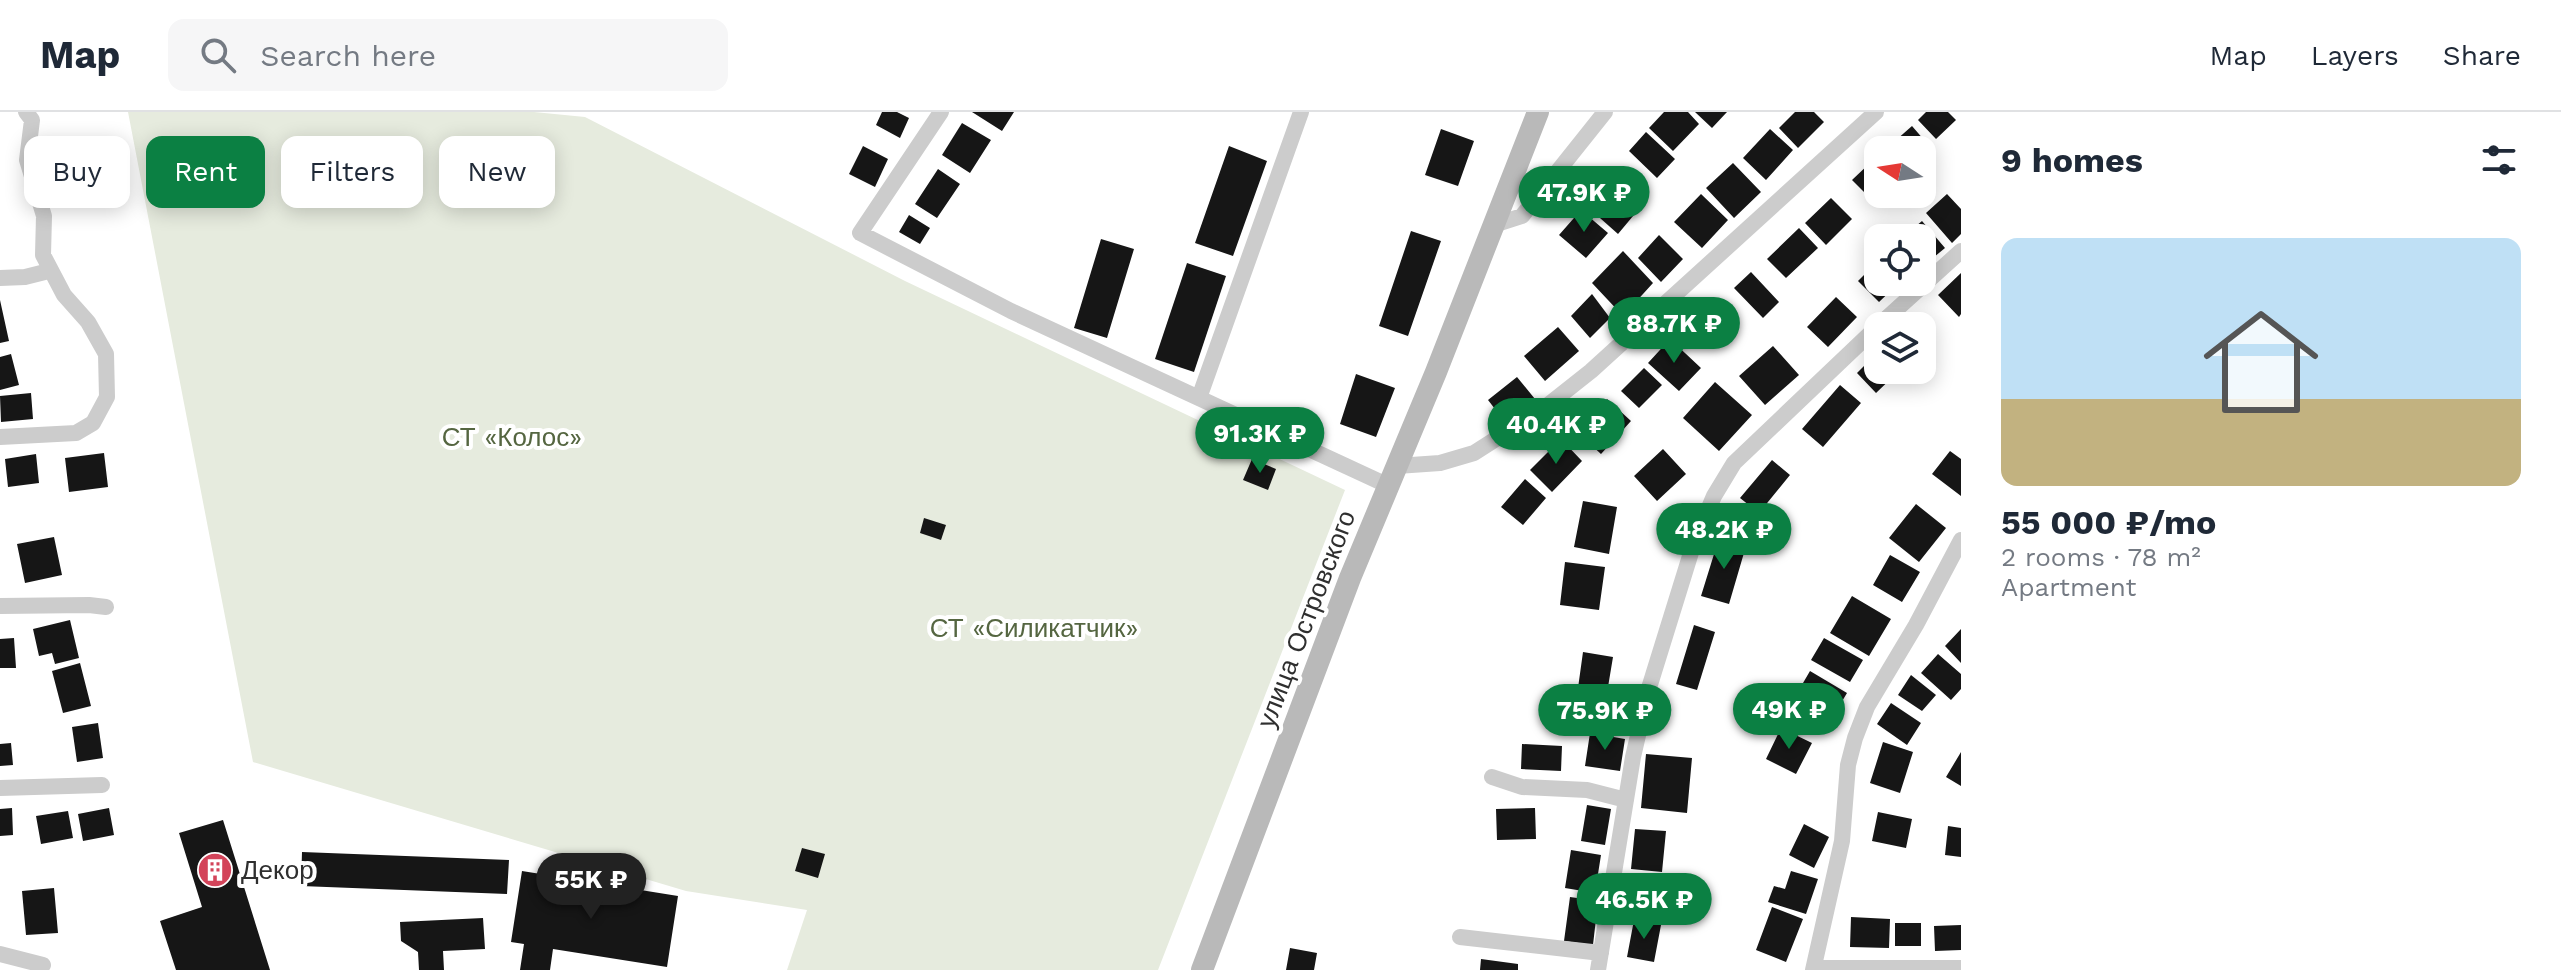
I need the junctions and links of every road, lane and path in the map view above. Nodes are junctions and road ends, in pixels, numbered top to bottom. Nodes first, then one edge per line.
1 (26, 112) edge
2 (941, 112) edge
3 (1301, 112) edge
4 (1538, 112) edge
5 (1605, 112) edge
6 (1876, 112) edge
7 (1494, 225) junction
8 (1961, 251) edge
9 (49, 271) junction
10 (0, 278) edge
11 (1893, 312) edge
12 (1864, 339) edge
13 (1199, 398) junction
14 (0, 437) edge
15 (1393, 476) junction
16 (1961, 540) edge
17 (0, 606) edge
18 (106, 607) dead end
19 (1492, 777) dead end
20 (102, 785) dead end
21 (0, 788) edge
22 (1626, 800) junction
23 (1460, 937) dead end
24 (0, 954) edge
25 (1600, 962) edge
26 (43, 965) dead end
27 (1961, 968) edge
28 (1814, 969) edge
29 (1202, 970) edge

1 - 9 street
2 - 13 street
3 - 13 street
4 - 7 street, улица Островского
5 - 7 street
6 - 15 street
7 - 15 street, улица Островского
8 - 11 street
9 - 10 street
9 - 14 street
12 - 22 street
13 - 15 street
15 - 29 street, улица Островского
16 - 28 street
17 - 18 street
19 - 22 street
20 - 21 street
22 - 25 street
23 - 25 street
24 - 26 street
27 - 28 street

